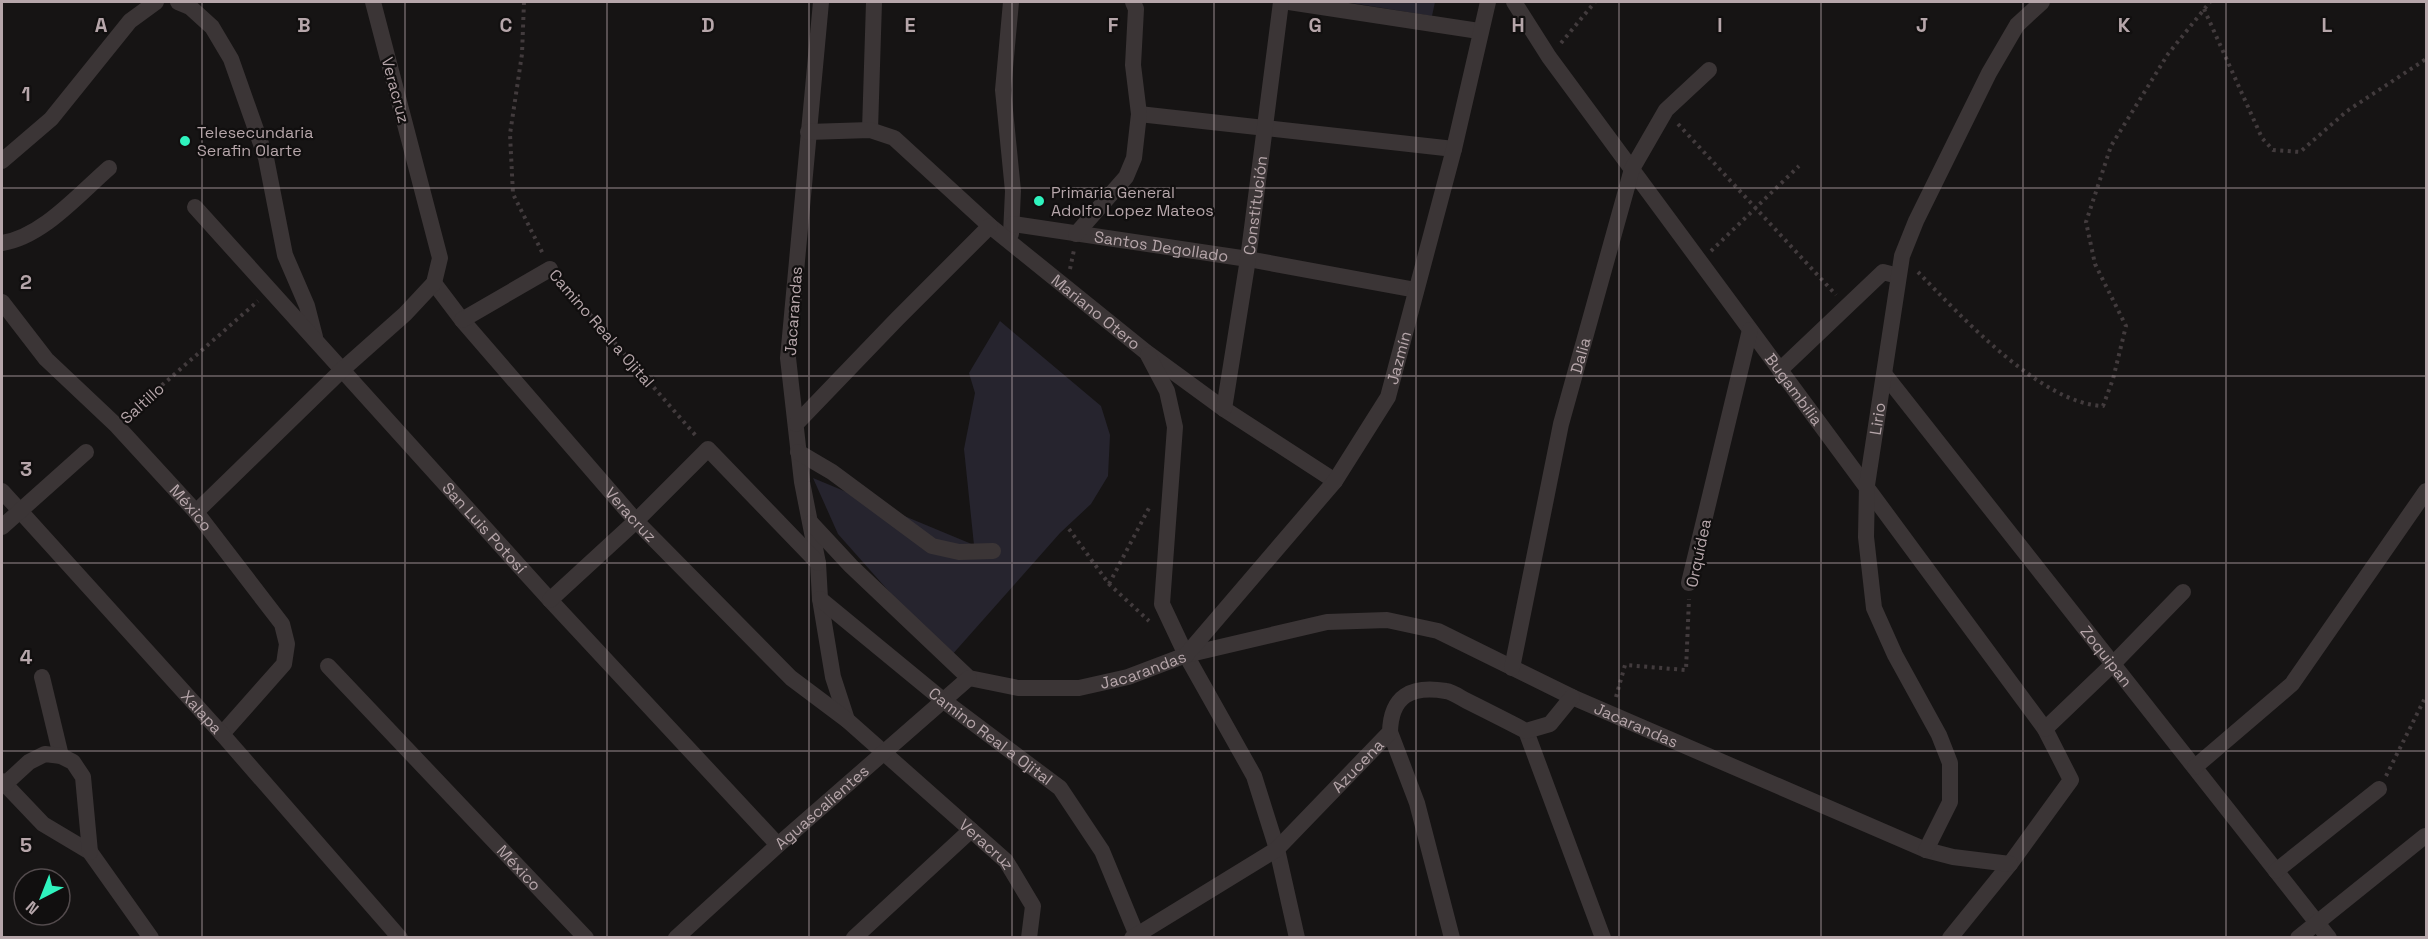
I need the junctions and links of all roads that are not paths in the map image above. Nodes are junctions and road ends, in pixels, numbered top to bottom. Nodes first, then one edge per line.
1 (154, 2) edge
2 (178, 2) edge
3 (373, 2) edge
4 (821, 2) edge
5 (874, 2) edge
6 (1011, 2) edge
7 (1133, 2) edge
8 (1281, 2) edge
9 (1289, 2) edge
10 (1488, 2) edge
11 (1514, 2) edge
12 (2042, 2) edge
13 (1479, 31) junction
14 (1709, 70) dead end
15 (1139, 114) junction
16 (1264, 127) junction
17 (870, 130) junction
18 (808, 132) junction
19 (1454, 149) junction
20 (2, 161) edge
21 (109, 168) dead end
22 (1632, 169) junction
23 (195, 207) dead end
24 (990, 226) junction
25 (1011, 232) junction
26 (1077, 234) junction
27 (2, 243) edge
28 (1248, 259) junction
29 (550, 269) road end
30 (1898, 276) junction
31 (434, 283) junction
32 (1416, 290) junction
33 (2, 302) edge
34 (462, 320) junction
35 (1750, 330) junction
36 (316, 338) junction
37 (1146, 352) junction
38 (342, 370) junction
39 (1780, 370) junction
40 (1885, 375) junction
41 (1224, 409) junction
42 (796, 424) junction
43 (86, 452) dead end
44 (798, 452) junction
45 (1335, 481) junction
46 (1868, 485) junction
47 (2, 491) edge
48 (2427, 491) edge
49 (20, 510) junction
50 (196, 512) junction
51 (636, 521) junction
52 (811, 524) junction
53 (2, 527) edge
54 (993, 551) dead end
55 (818, 563) junction
56 (1689, 583) road end
57 (2183, 592) dead end
58 (820, 599) junction
59 (550, 600) junction
60 (1186, 655) junction
61 (2113, 664) junction
62 (328, 666) dead end
63 (1512, 668) junction
64 (42, 677) dead end
65 (969, 678) junction
66 (1572, 697) junction
67 (944, 701) junction
68 (847, 720) junction
69 (2045, 729) junction
70 (1526, 730) junction
71 (1390, 732) junction
72 (222, 734) junction
73 (883, 754) junction
74 (61, 756) junction
75 (2195, 767) junction
76 (3, 783) edge
77 (2379, 789) road end
78 (971, 830) junction
79 (2425, 836) edge
80 (778, 845) junction
81 (1277, 849) junction
82 (1926, 850) junction
83 (90, 852) junction
84 (2010, 864) junction
85 (2276, 871) junction
86 (2317, 923) junction
87 (1136, 936) edge
88 (151, 938) edge
89 (400, 938) edge
90 (586, 938) edge
91 (676, 938) edge
92 (854, 938) edge
93 (1029, 938) edge
94 (1297, 938) edge
95 (1452, 938) edge
96 (1603, 938) edge
97 (1950, 938) edge
98 (2298, 938) edge
99 (2329, 938) edge

1 - 20 street
2 - 36 street
3 - 31 street, Veracruz
4 - 18 street, Jacarandas
5 - 17 street
6 - 25 street
7 - 15 street
8 - 16 street, Constitución
9 - 13 street
10 - 13 street, Jazmín
11 - 22 street, Bugambilia
12 - 30 street, Lirio
13 - 19 street, Jazmín
14 - 22 street, Dalia
15 - 16 street
15 - 26 street
16 - 19 street
16 - 28 street, Constitución
17 - 18 street, Mariano Otero
17 - 24 street, Mariano Otero
18 - 42 street, Jacarandas
19 - 32 street, Jazmín
21 - 27 street
22 - 35 street, Bugambilia
22 - 63 street, Dalia
23 - 36 street, San Luis Potosí
24 - 25 street, Mariano Otero
24 - 42 street
25 - 26 street, Santos Degollado
25 - 37 street, Mariano Otero
26 - 28 street, Santos Degollado
28 - 32 street, Santos Degollado
28 - 41 street, Constitución
29 - 34 street
30 - 39 street
30 - 40 street, Lirio
31 - 34 street, Veracruz
31 - 38 street
32 - 45 street, Jazmín
33 - 50 street, México
34 - 51 street, Veracruz
35 - 39 street, Bugambilia
35 - 56 street, Orquídea
36 - 38 street, San Luis Potosí
37 - 41 street, Mariano Otero
37 - 60 street
38 - 50 street
38 - 59 street, San Luis Potosí
39 - 46 street, Bugambilia
40 - 46 street, Lirio
40 - 61 street, Zoquipan
41 - 45 street, Mariano Otero
42 - 44 street, Jacarandas
43 - 49 street
44 - 52 street, Jacarandas
44 - 54 street
45 - 60 street, Jazmín
46 - 69 street, Bugambilia
46 - 82 street, Lirio
47 - 49 street, Xalapa
48 - 75 street
49 - 53 street
49 - 72 street, Xalapa
50 - 72 street, México
51 - 55 street
51 - 59 street
51 - 68 street, Veracruz
52 - 55 street
52 - 65 street
55 - 58 street
57 - 61 street
58 - 67 street, Camino Real a Ojital
58 - 68 street
59 - 80 street, San Luis Potosí
60 - 63 street, Jacarandas
60 - 65 street, Jacarandas
60 - 81 street
61 - 69 street
61 - 75 street, Zoquipan
62 - 90 street, México
63 - 66 street, Jacarandas
64 - 74 street
65 - 67 street, Aguascalientes
66 - 70 street
66 - 82 street, Jacarandas
67 - 73 street, Aguascalientes
67 - 87 street, Camino Real a Ojital
68 - 73 street, Veracruz
69 - 84 street, Bugambilia
70 - 71 street, Azucena
70 - 96 street
71 - 81 street, Azucena
71 - 95 street
72 - 89 street, Xalapa
73 - 78 street, Veracruz
73 - 80 street, Aguascalientes
74 - 76 street
74 - 83 street
75 - 85 street, Zoquipan
76 - 83 street
77 - 85 street
78 - 92 street
78 - 93 street, Veracruz
79 - 86 street
80 - 91 street, Aguascalientes
81 - 87 street, Azucena
81 - 94 street
82 - 84 street, Jacarandas
83 - 88 street
84 - 97 street
85 - 86 street, Zoquipan
86 - 98 street
86 - 99 street, Zoquipan

